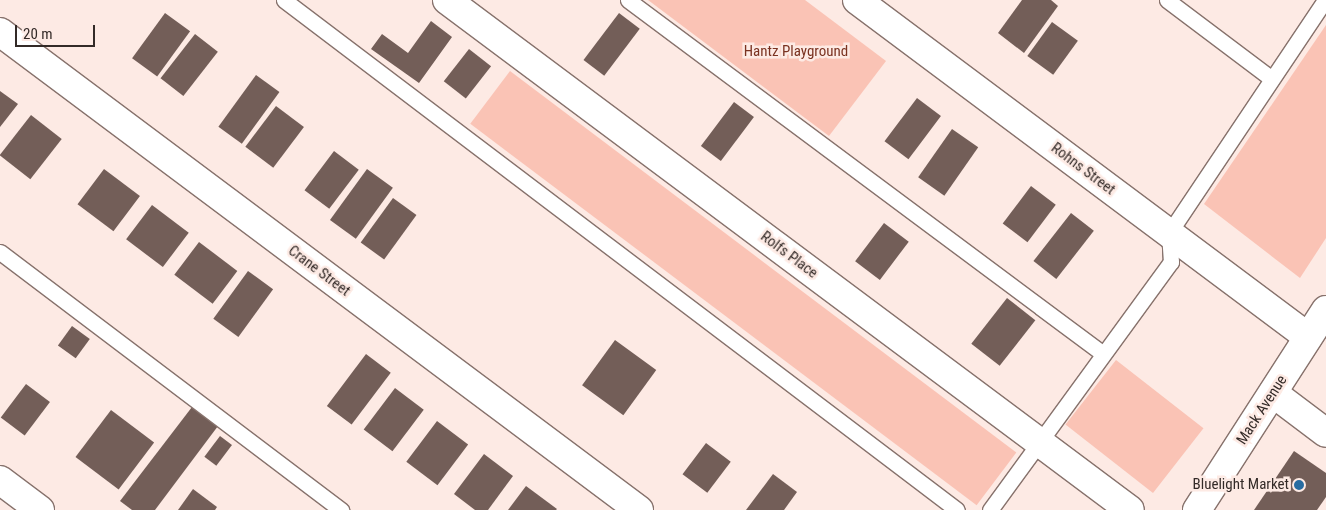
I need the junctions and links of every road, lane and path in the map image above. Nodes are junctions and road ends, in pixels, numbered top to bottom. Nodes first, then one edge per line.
1 (284, 0) edge
2 (447, 0) edge
3 (628, 0) edge
4 (857, 0) edge
5 (1167, 0) edge
6 (1325, 0) edge
7 (0, 32) edge
8 (1272, 79) junction
9 (1169, 233) junction
10 (0, 252) edge
11 (1326, 310) edge
12 (1308, 337) junction
13 (1102, 353) junction
14 (1273, 393) junction
15 (1326, 433) edge
16 (1041, 442) junction
17 (0, 480) edge
18 (40, 510) edge
19 (341, 510) edge
20 (639, 510) edge
21 (957, 510) edge
22 (990, 510) edge
23 (1130, 510) edge
24 (1197, 510) edge

1 - 21 lane
2 - 16 street, Rolfs Place
3 - 13 lane
4 - 9 street, Rohns Street
5 - 8 lane
6 - 8 lane
7 - 20 street, Crane Street
8 - 9 lane
9 - 12 street, Rohns Street
9 - 13 lane
10 - 19 lane
11 - 12 street, Mack Avenue
12 - 14 street, Mack Avenue
13 - 16 lane
14 - 15 street
14 - 24 street, Mack Avenue
16 - 22 lane
16 - 23 street, Rolfs Place
17 - 18 street

